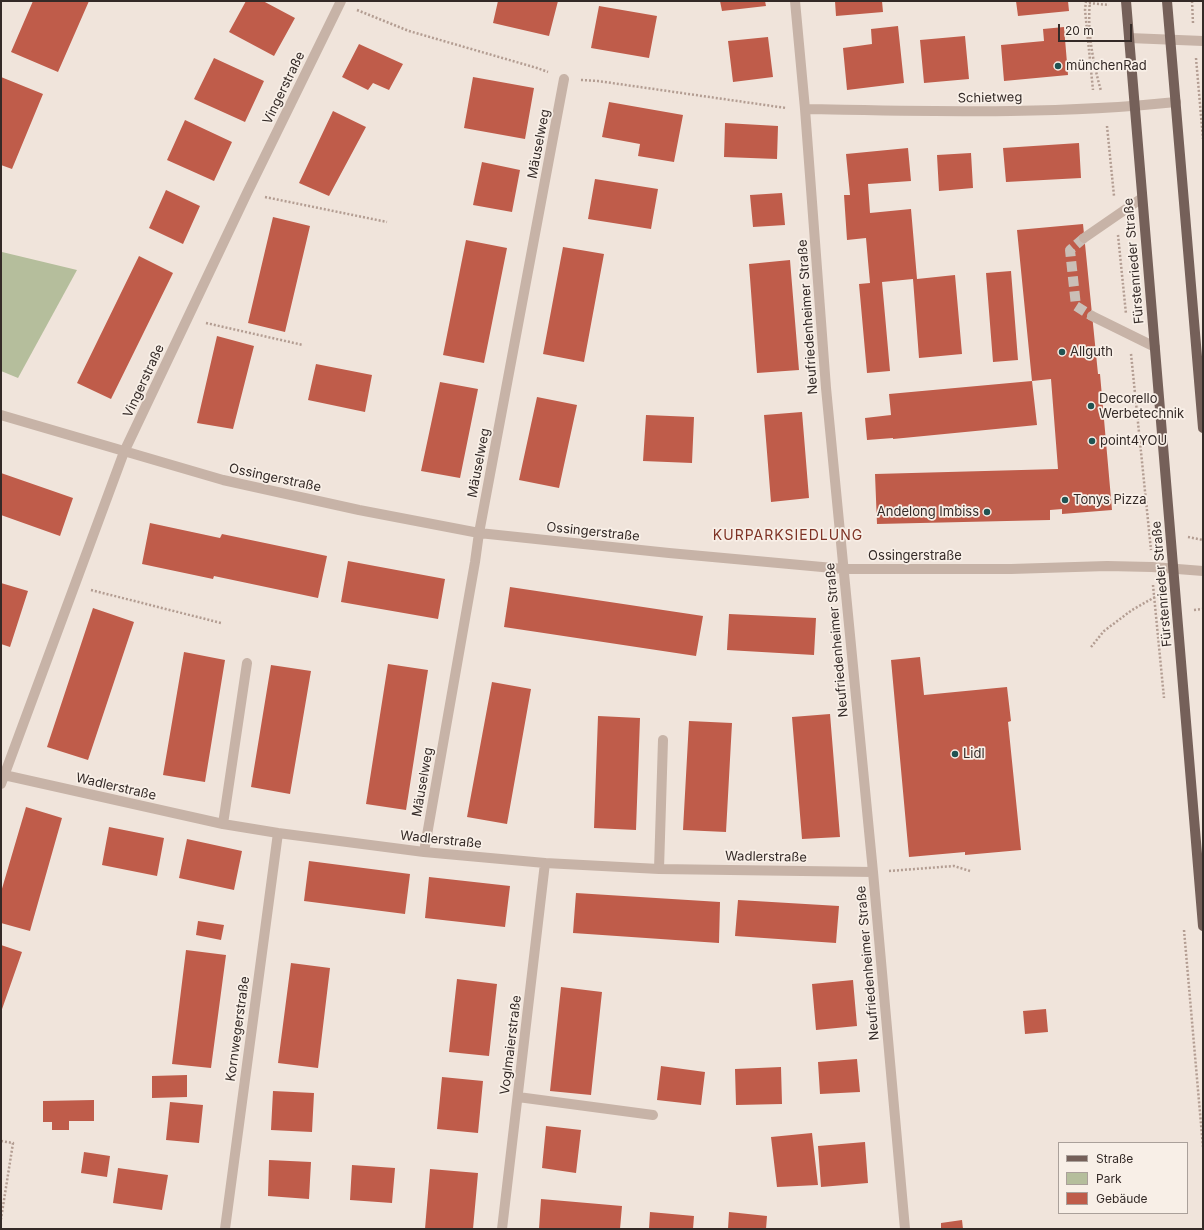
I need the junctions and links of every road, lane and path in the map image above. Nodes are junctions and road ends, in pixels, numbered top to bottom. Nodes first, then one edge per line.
1 (341, 1) edge
2 (795, 1) edge
3 (1126, 1) edge
4 (1167, 1) edge
5 (1192, 1) edge
6 (1088, 2) edge
7 (1104, 8) dead end
8 (1129, 38) junction
9 (1170, 39) junction
10 (1199, 40) edge
11 (564, 79) dead end
12 (1176, 102) junction
13 (1135, 106) junction
14 (1095, 108) junction
15 (805, 109) junction
16 (1203, 139) edge
17 (247, 193) junction
18 (1142, 198) junction
19 (387, 222) dead end
20 (1084, 238) tunnel mouth
21 (1092, 316) tunnel mouth
22 (188, 319) junction
23 (303, 345) dead end
24 (1155, 348) junction
25 (1, 415) edge
26 (1203, 428) edge
27 (124, 452) junction
28 (479, 533) junction
29 (844, 569) junction
30 (1173, 569) junction
31 (1200, 571) edge
32 (75, 586) junction
33 (1154, 598) dead end
34 (221, 623) dead end
35 (1091, 647) dead end
36 (247, 663) dead end
37 (664, 740) dead end
38 (3, 780) edge
39 (222, 824) junction
40 (278, 833) junction
41 (424, 852) junction
42 (545, 864) junction
43 (659, 869) junction
44 (970, 871) dead end
45 (873, 872) junction
46 (1203, 926) edge
47 (518, 1097) junction
48 (653, 1115) dead end
49 (1, 1141) edge
50 (1, 1219) edge
51 (225, 1229) edge
52 (502, 1229) edge
53 (905, 1229) edge

1 - 17 street, Vingerstraße
2 - 15 street, Neufriedenheimer Straße
3 - 8 main road, Fürstenrieder Straße
4 - 9 main road
5 - 10 path
6 - 7 path
6 - 14 path
8 - 9 street
8 - 13 main road, Fürstenrieder Straße
9 - 10 street
9 - 12 main road
10 - 16 path
11 - 28 street, Mäuselweg
12 - 13 street, Schietweg
12 - 26 main road
13 - 14 street, Schietweg
13 - 18 main road, Fürstenrieder Straße
14 - 15 street, Schietweg
15 - 29 street, Neufriedenheimer Straße
17 - 19 path
17 - 22 street, Vingerstraße
18 - 20 street
18 - 24 main road, Fürstenrieder Straße
21 - 24 street
22 - 23 path
22 - 27 street, Vingerstraße
24 - 30 main road, Fürstenrieder Straße
25 - 27 street, Ossingerstraße
27 - 28 street, Ossingerstraße
27 - 32 street, Vingerstraße
28 - 29 street, Ossingerstraße
28 - 41 street, Mäuselweg
29 - 30 street, Ossingerstraße
29 - 45 street, Neufriedenheimer Straße
30 - 31 street, Ossingerstraße
30 - 46 main road, Fürstenrieder Straße
32 - 34 path
32 - 38 street, Vingerstraße
33 - 35 path
36 - 39 street
37 - 43 street
38 - 39 street, Wadlerstraße
39 - 40 street, Wadlerstraße
40 - 41 street, Wadlerstraße
40 - 51 street, Kornwegerstraße
41 - 42 street, Wadlerstraße
42 - 43 street, Wadlerstraße
42 - 47 street, Voglmaierstraße
43 - 45 street, Wadlerstraße
44 - 45 path
45 - 53 street, Neufriedenheimer Straße
47 - 48 street
47 - 52 street, Voglmaierstraße
49 - 50 path

